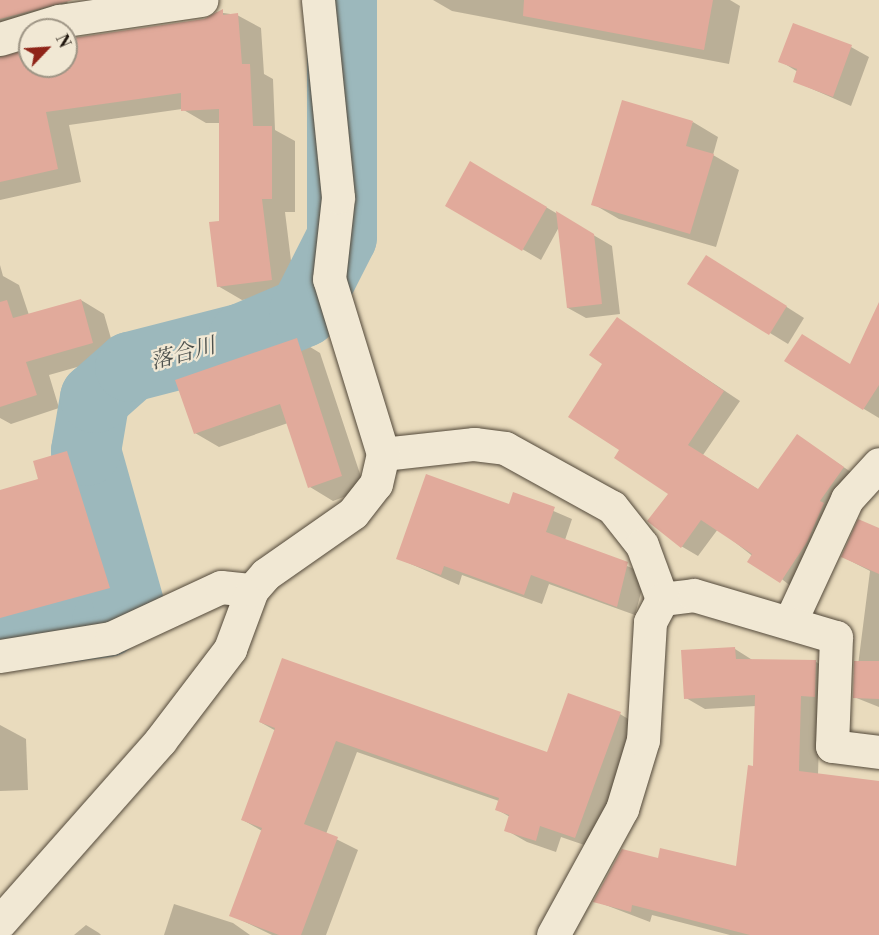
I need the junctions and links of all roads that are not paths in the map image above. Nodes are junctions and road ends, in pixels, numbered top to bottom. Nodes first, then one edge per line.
1 (201, 0) edge
2 (318, 0) edge
3 (0, 39) edge
4 (383, 454) junction
5 (879, 464) edge
6 (252, 590) junction
7 (662, 599) junction
8 (790, 622) junction
9 (0, 656) edge
10 (879, 752) edge
11 (0, 922) edge
12 (553, 935) edge

1 - 3 street
2 - 4 street
4 - 6 street
4 - 7 street
5 - 8 street
6 - 9 street
6 - 11 street
7 - 8 street
7 - 12 street
8 - 10 street

